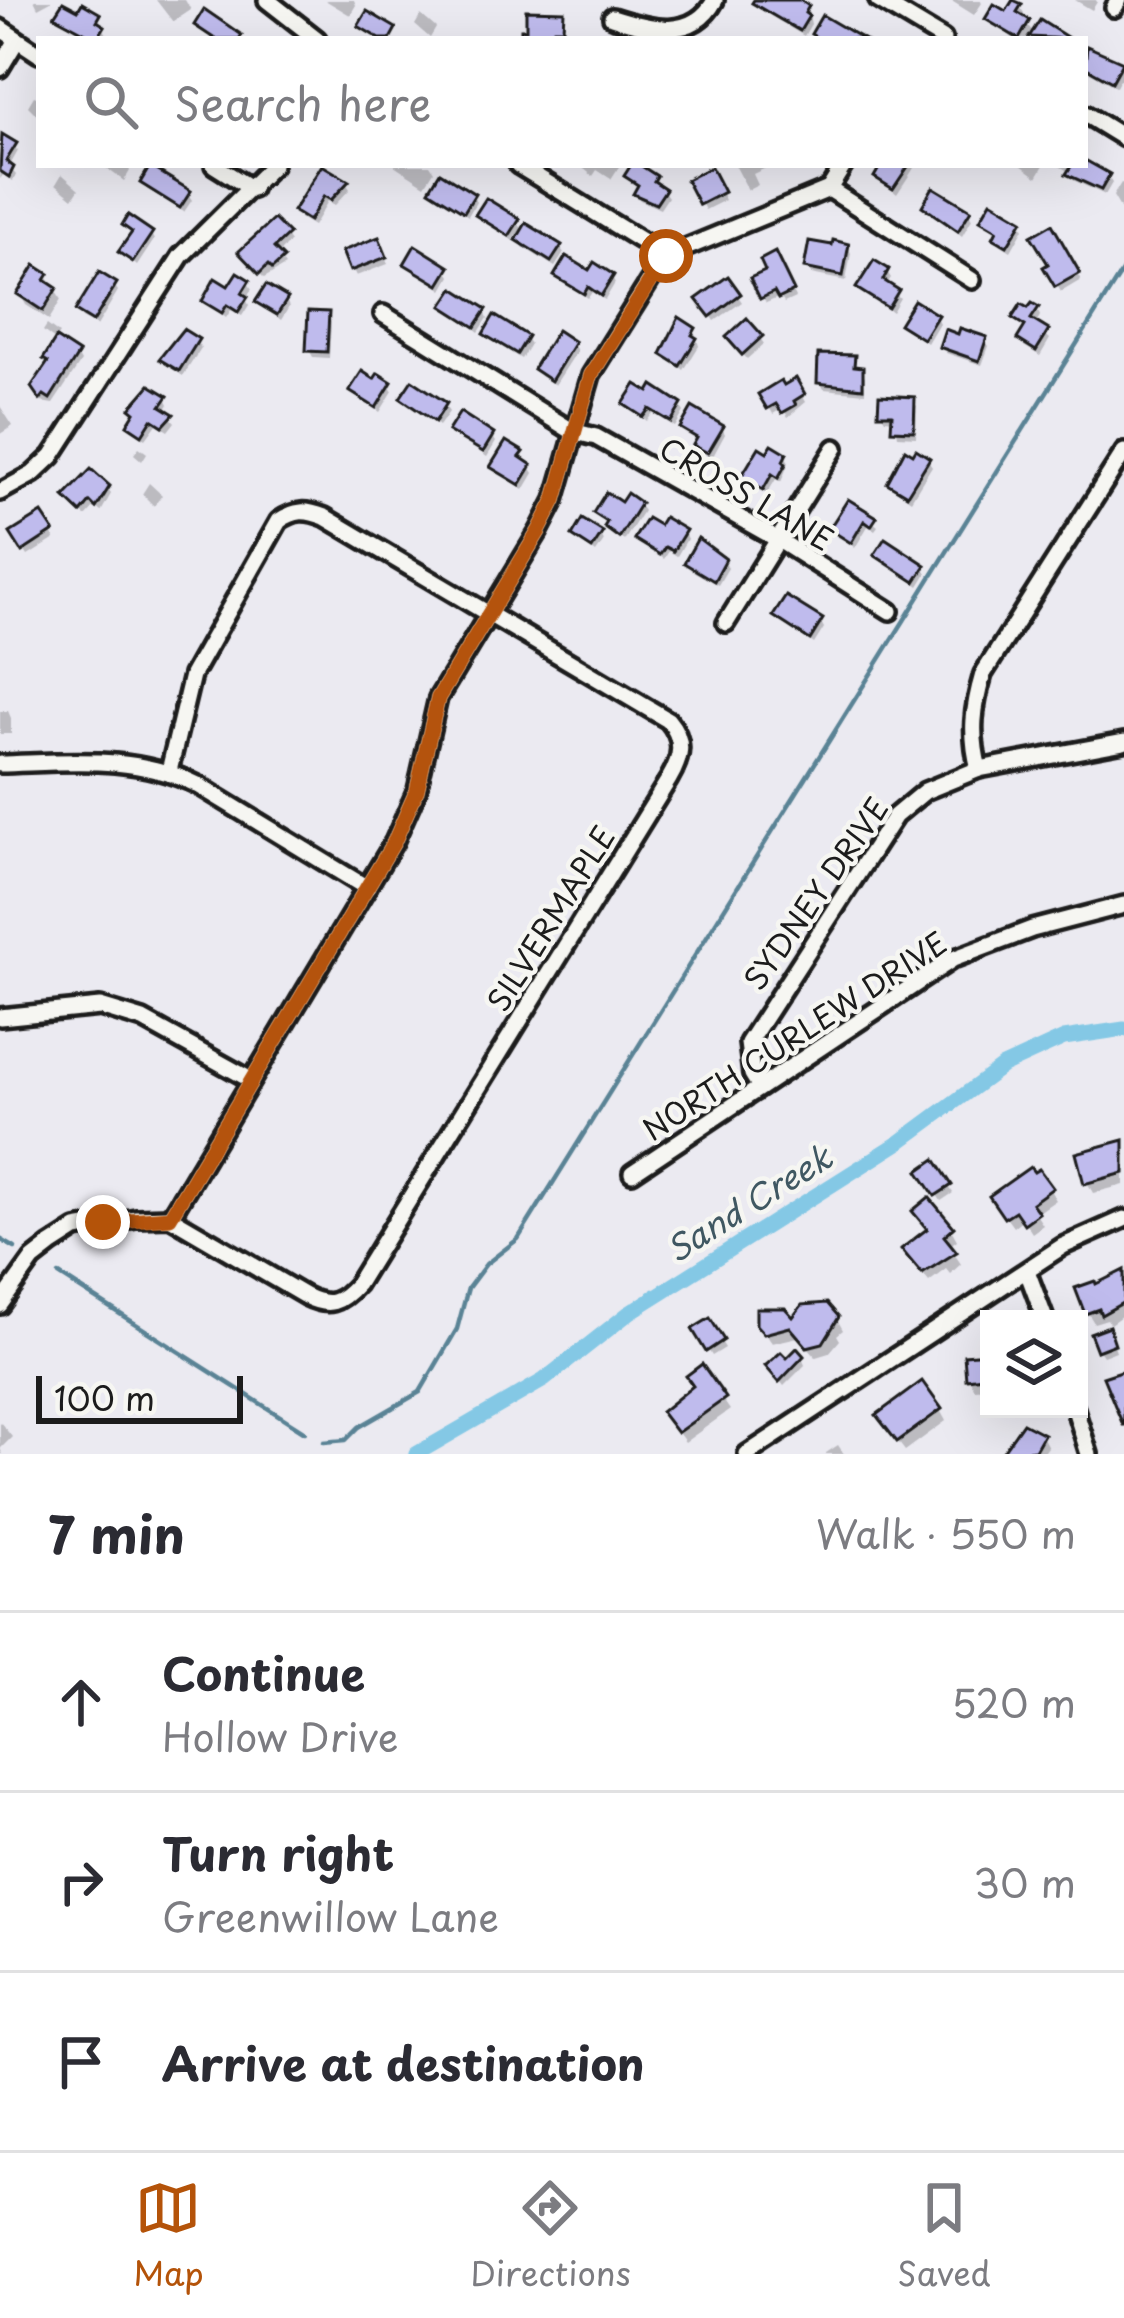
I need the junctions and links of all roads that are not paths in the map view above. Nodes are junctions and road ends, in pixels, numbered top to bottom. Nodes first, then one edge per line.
1 (267, 0) edge
2 (715, 0) edge
3 (878, 0) edge
4 (612, 17) dead end
5 (0, 28) edge
6 (313, 36) edge
7 (931, 36) edge
8 (17, 40) junction
9 (36, 52) edge
10 (0, 68) edge
11 (1088, 116) edge
12 (1124, 137) edge
13 (219, 168) edge
14 (270, 168) edge
15 (523, 168) edge
16 (842, 168) edge
17 (252, 189) junction
18 (829, 189) junction
19 (666, 256) junction
20 (972, 280) dead end
21 (383, 314) dead end
22 (572, 431) junction
23 (835, 448) dead end
24 (1124, 452) edge
25 (0, 492) edge
26 (777, 539) junction
27 (890, 611) dead end
28 (488, 616) junction
29 (726, 623) dead end
30 (1124, 742) edge
31 (0, 764) edge
32 (979, 769) junction
33 (169, 771) junction
34 (367, 888) junction
35 (1124, 905) edge
36 (0, 1017) edge
37 (251, 1080) junction
38 (760, 1087) junction
39 (632, 1173) dead end
40 (170, 1217) junction
41 (1124, 1220) edge
42 (1028, 1271) junction
43 (0, 1305) edge
44 (1042, 1310) edge
45 (1078, 1418) edge
46 (746, 1454) edge
47 (1089, 1454) edge

1 - 6 street
2 - 4 street
3 - 7 street
5 - 8 street
8 - 9 street
8 - 10 street
11 - 12 street
13 - 17 street
14 - 17 street
15 - 19 street
16 - 18 street
17 - 25 street
18 - 19 street
18 - 20 street
19 - 22 street
21 - 22 street, CROSS LANE
22 - 26 street, CROSS LANE
22 - 28 street
23 - 26 street
24 - 32 street
26 - 27 street, CROSS LANE
26 - 29 street
28 - 33 street, SILVERMAPLE
28 - 34 street
28 - 40 street, SILVERMAPLE
30 - 32 street, SYDNEY DRIVE
31 - 33 street
32 - 38 street, SYDNEY DRIVE
33 - 34 street
34 - 37 street
35 - 38 street, NORTH CURLEW DRIVE
36 - 37 street
37 - 40 street
38 - 39 street, NORTH CURLEW DRIVE
40 - 43 street
41 - 42 street
42 - 44 street
42 - 46 street
45 - 47 street

